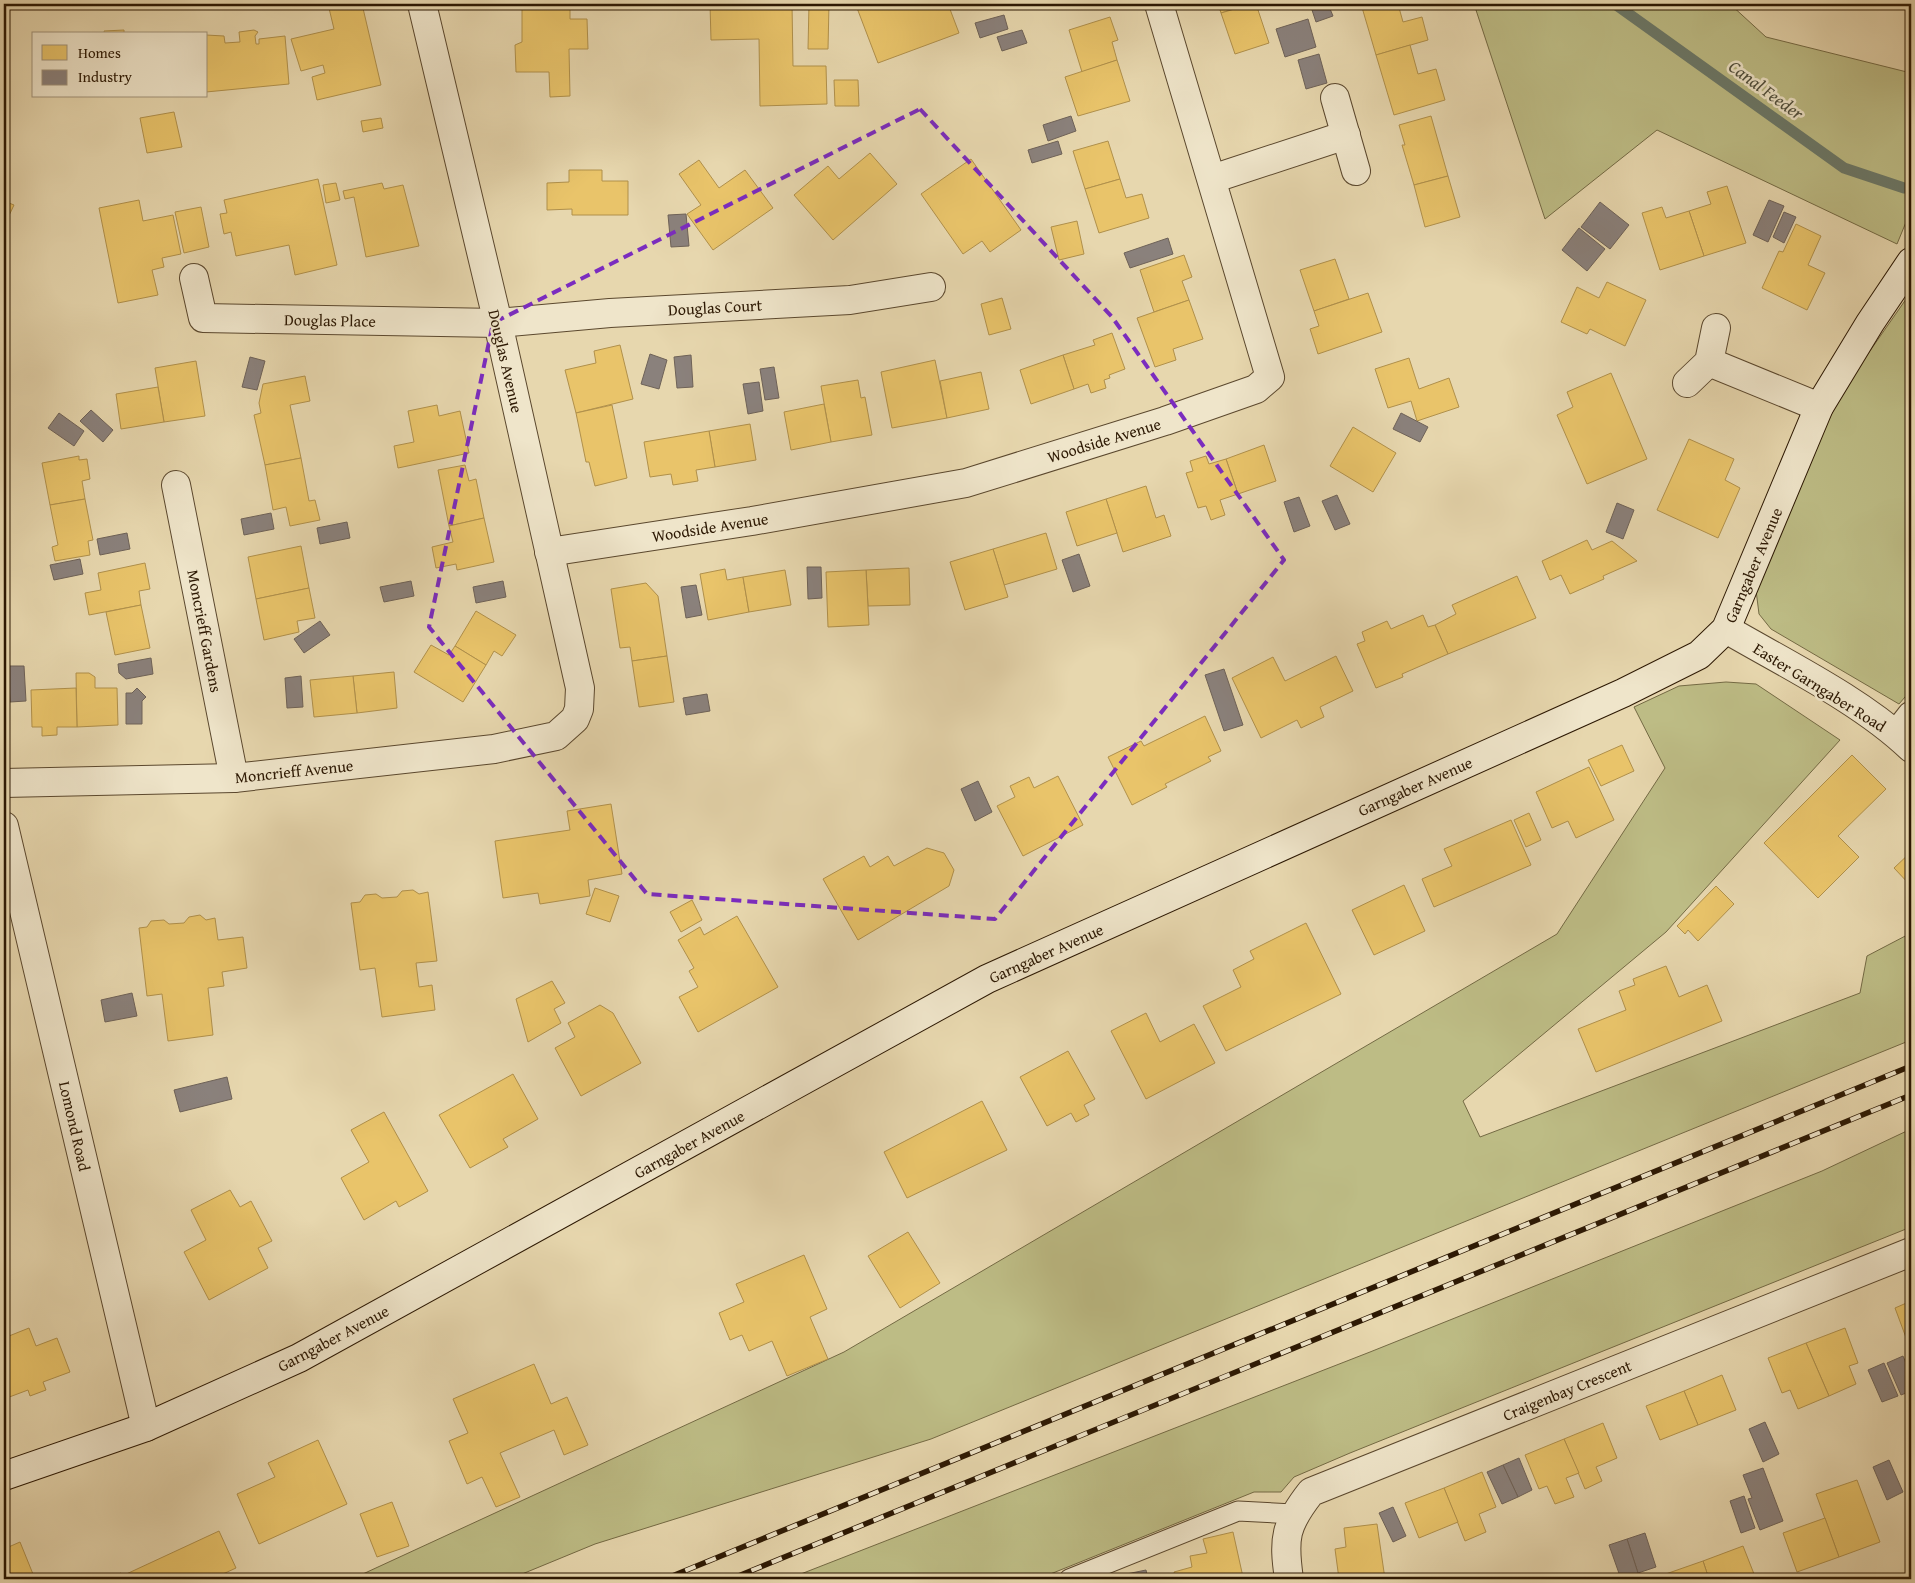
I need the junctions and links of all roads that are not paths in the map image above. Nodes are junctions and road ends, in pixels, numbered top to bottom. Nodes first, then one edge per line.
1 (422, 4) edge
2 (1159, 4) edge
3 (1335, 98) dead end
4 (1346, 135) junction
5 (1356, 171) dead end
6 (1212, 179) junction
7 (1911, 262) edge
8 (194, 278) dead end
9 (931, 287) dead end
10 (498, 323) junction
11 (1716, 328) dead end
12 (1709, 362) junction
13 (1687, 383) dead end
14 (1820, 407) junction
15 (176, 485) dead end
16 (549, 552) junction
17 (1726, 629) junction
18 (575, 719) joint
19 (1906, 733) edge
20 (234, 778) junction
21 (4, 783) edge
22 (4, 826) edge
23 (1911, 1252) edge
24 (146, 1426) junction
25 (4, 1476) edge
26 (1293, 1514) junction
27 (1073, 1578) edge
28 (1289, 1579) edge

1 - 10 street, Douglas Avenue
2 - 6 street, Woodside Avenue
3 - 4 street
4 - 5 street
4 - 6 street
6 - 16 street, Woodside Avenue
7 - 14 street, Garngaber Avenue
8 - 10 street, Douglas Place
9 - 10 street, Douglas Court
10 - 16 street, Douglas Avenue
11 - 12 street
12 - 13 street
12 - 14 street
14 - 17 street, Garngaber Avenue
15 - 20 street, Moncrieff Gardens
16 - 18 street, Douglas Avenue
17 - 19 street, Easter Garngaber Road
17 - 24 street, Garngaber Avenue
18 - 20 street, Moncrieff Avenue
20 - 21 street, Moncrieff Avenue
22 - 24 street, Lomond Road
23 - 26 street, Craigenbay Crescent
24 - 25 street, Garngaber Avenue
26 - 27 lane
26 - 28 street, Craigenbay Crescent

